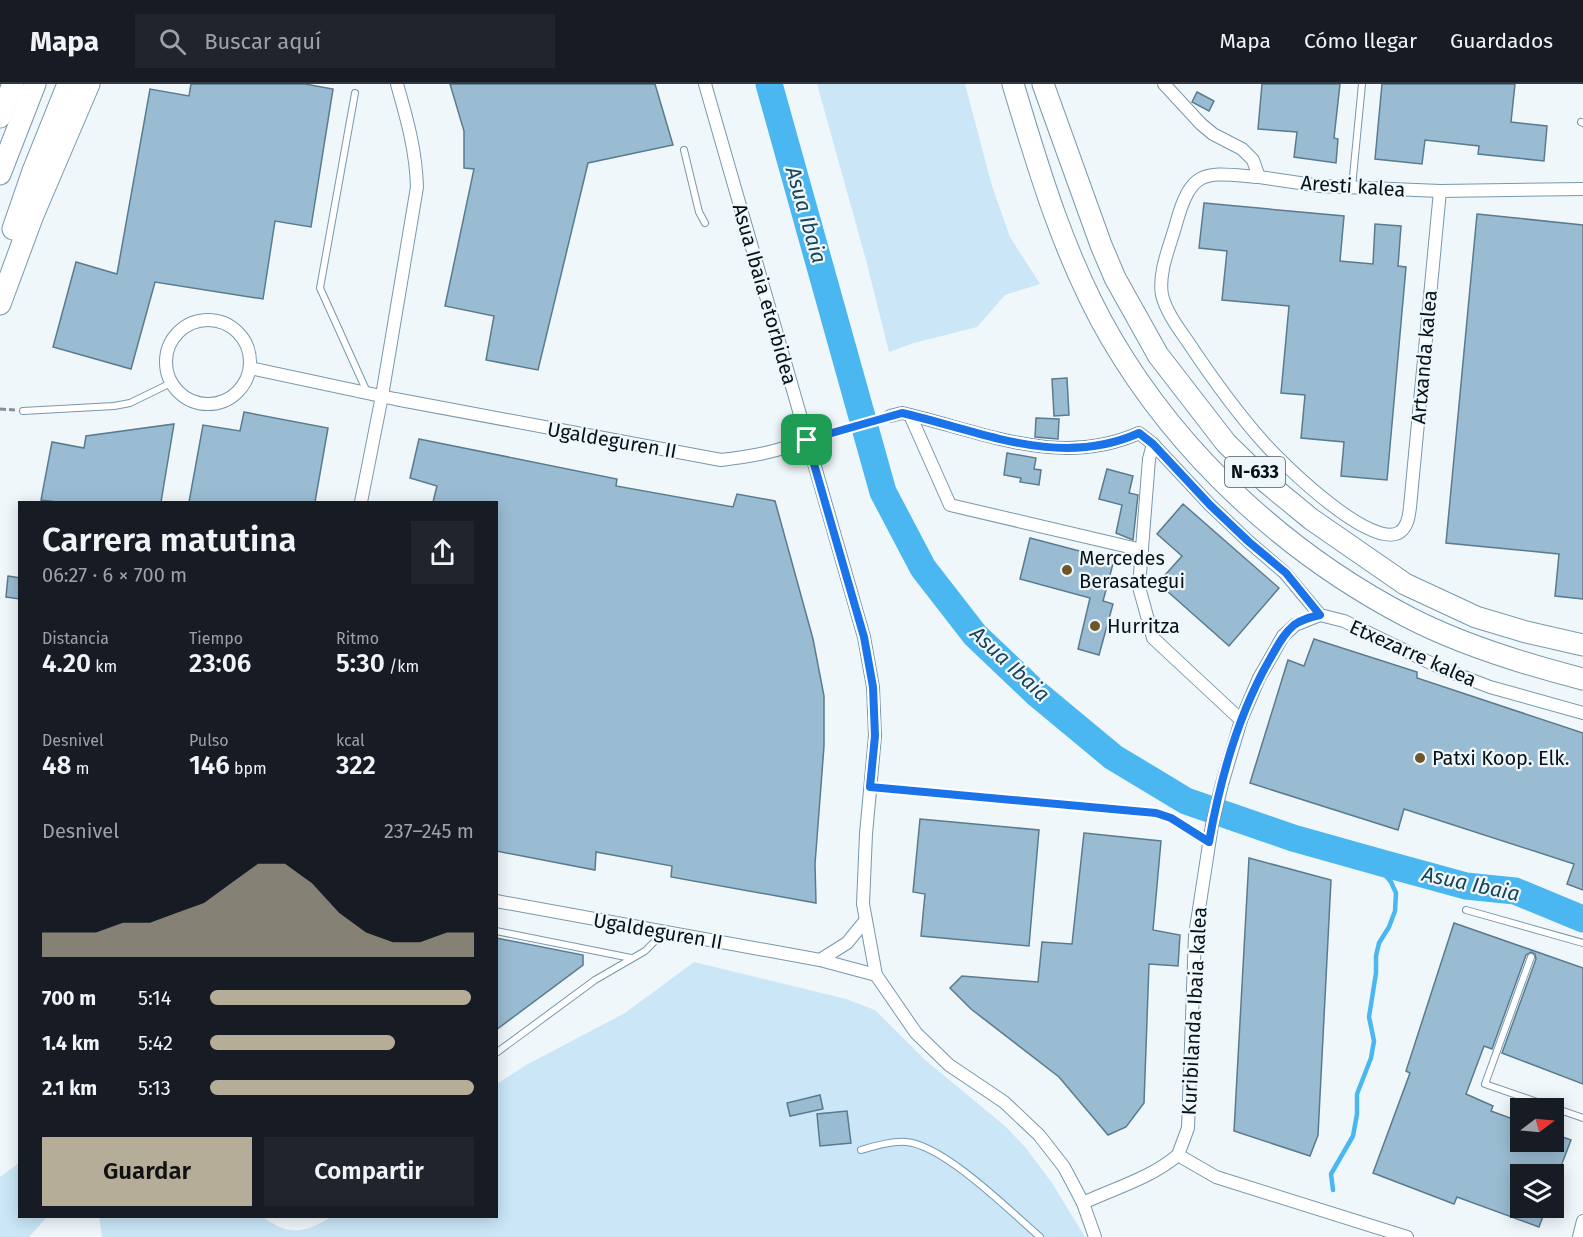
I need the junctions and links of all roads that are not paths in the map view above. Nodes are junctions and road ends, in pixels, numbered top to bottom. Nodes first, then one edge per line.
1 (13, 84) edge
2 (35, 84) edge
3 (69, 84) edge
4 (89, 84) edge
5 (398, 84) edge
6 (705, 84) edge
7 (1013, 84) edge
8 (1043, 84) edge
9 (1054, 84) edge
10 (1164, 84) edge
11 (1362, 84) edge
12 (355, 93) dead end
13 (0, 117) edge
14 (684, 150) dead end
15 (1068, 150) junction
16 (0, 174) edge
17 (1259, 177) junction
18 (1352, 187) junction
19 (1583, 189) edge
20 (1440, 192) junction
21 (705, 223) dead end
22 (0, 273) edge
23 (0, 304) edge
24 (250, 368) junction
25 (171, 383) junction
26 (368, 393) junction
27 (382, 396) junction
28 (23, 411) dead end
29 (910, 415) junction
30 (890, 416) joint
31 (807, 440) junction
32 (1153, 444) junction
33 (361, 501) edge
34 (1408, 522) joint
35 (1142, 550) junction
36 (1320, 615) junction
37 (1583, 645) edge
38 (1583, 679) edge
39 (1583, 713) edge
40 (1241, 720) junction
41 (870, 787) junction
42 (1209, 842) junction
43 (498, 901) edge
44 (1466, 910) dead end
45 (865, 921) junction
46 (498, 931) edge
47 (663, 933) junction
48 (1583, 943) edge
49 (1531, 957) dead end
50 (632, 958) junction
51 (820, 960) junction
52 (876, 975) junction
53 (498, 1052) edge
54 (1583, 1118) edge
55 (861, 1150) dead end
56 (1178, 1155) junction
57 (1083, 1203) junction
58 (1583, 1221) edge
59 (1040, 1237) edge
60 (1095, 1237) edge
61 (1407, 1237) edge
62 (1579, 1237) edge

1 - 13 highway
2 - 16 highway
3 - 22 highway
4 - 23 highway
5 - 27 street
6 - 31 street, Asua Ibaia etorbidea
7 - 38 highway, N-633
8 - 15 highway, N-633
9 - 15 highway
10 - 17 street
11 - 18 lane
12 - 26 lane
14 - 21 lane
15 - 37 highway, N-633
17 - 18 street, Aresti kalea
17 - 34 street, Aresti kalea
18 - 20 street, Aresti kalea
19 - 20 street, Aresti kalea
20 - 34 street, Artxanda kalea
24 - 25 street
24 - 25 street
24 - 26 street, Ugaldeguren II
25 - 28 lane
26 - 27 street, Ugaldeguren II
27 - 31 street, Ugaldeguren II
27 - 33 street
29 - 30 street
29 - 32 street
29 - 35 street
30 - 31 lane, Ugaldeguren II
31 - 41 street, Asua Ibaia etorbidea
32 - 35 street
32 - 36 street
35 - 40 street
36 - 39 street, Etxezarre kalea
36 - 40 street, Kuribilanda Ibaia kalea
40 - 42 street, Kuribilanda Ibaia kalea
41 - 42 lane
41 - 45 street, Asua Ibaia etorbidea
42 - 56 street, Kuribilanda Ibaia kalea
43 - 47 street, Ugaldeguren II
44 - 48 lane
45 - 51 street
45 - 52 street, Asua Ibaia etorbidea
46 - 50 lane
47 - 50 lane
47 - 51 street, Ugaldeguren II
49 - 54 lane
50 - 53 lane
51 - 52 street, Ugaldeguren II
52 - 57 street, Asua Ibaia etorbidea
55 - 59 lane
56 - 57 street
56 - 61 street
57 - 60 street, Asua Ibaia etorbidea
58 - 62 street

